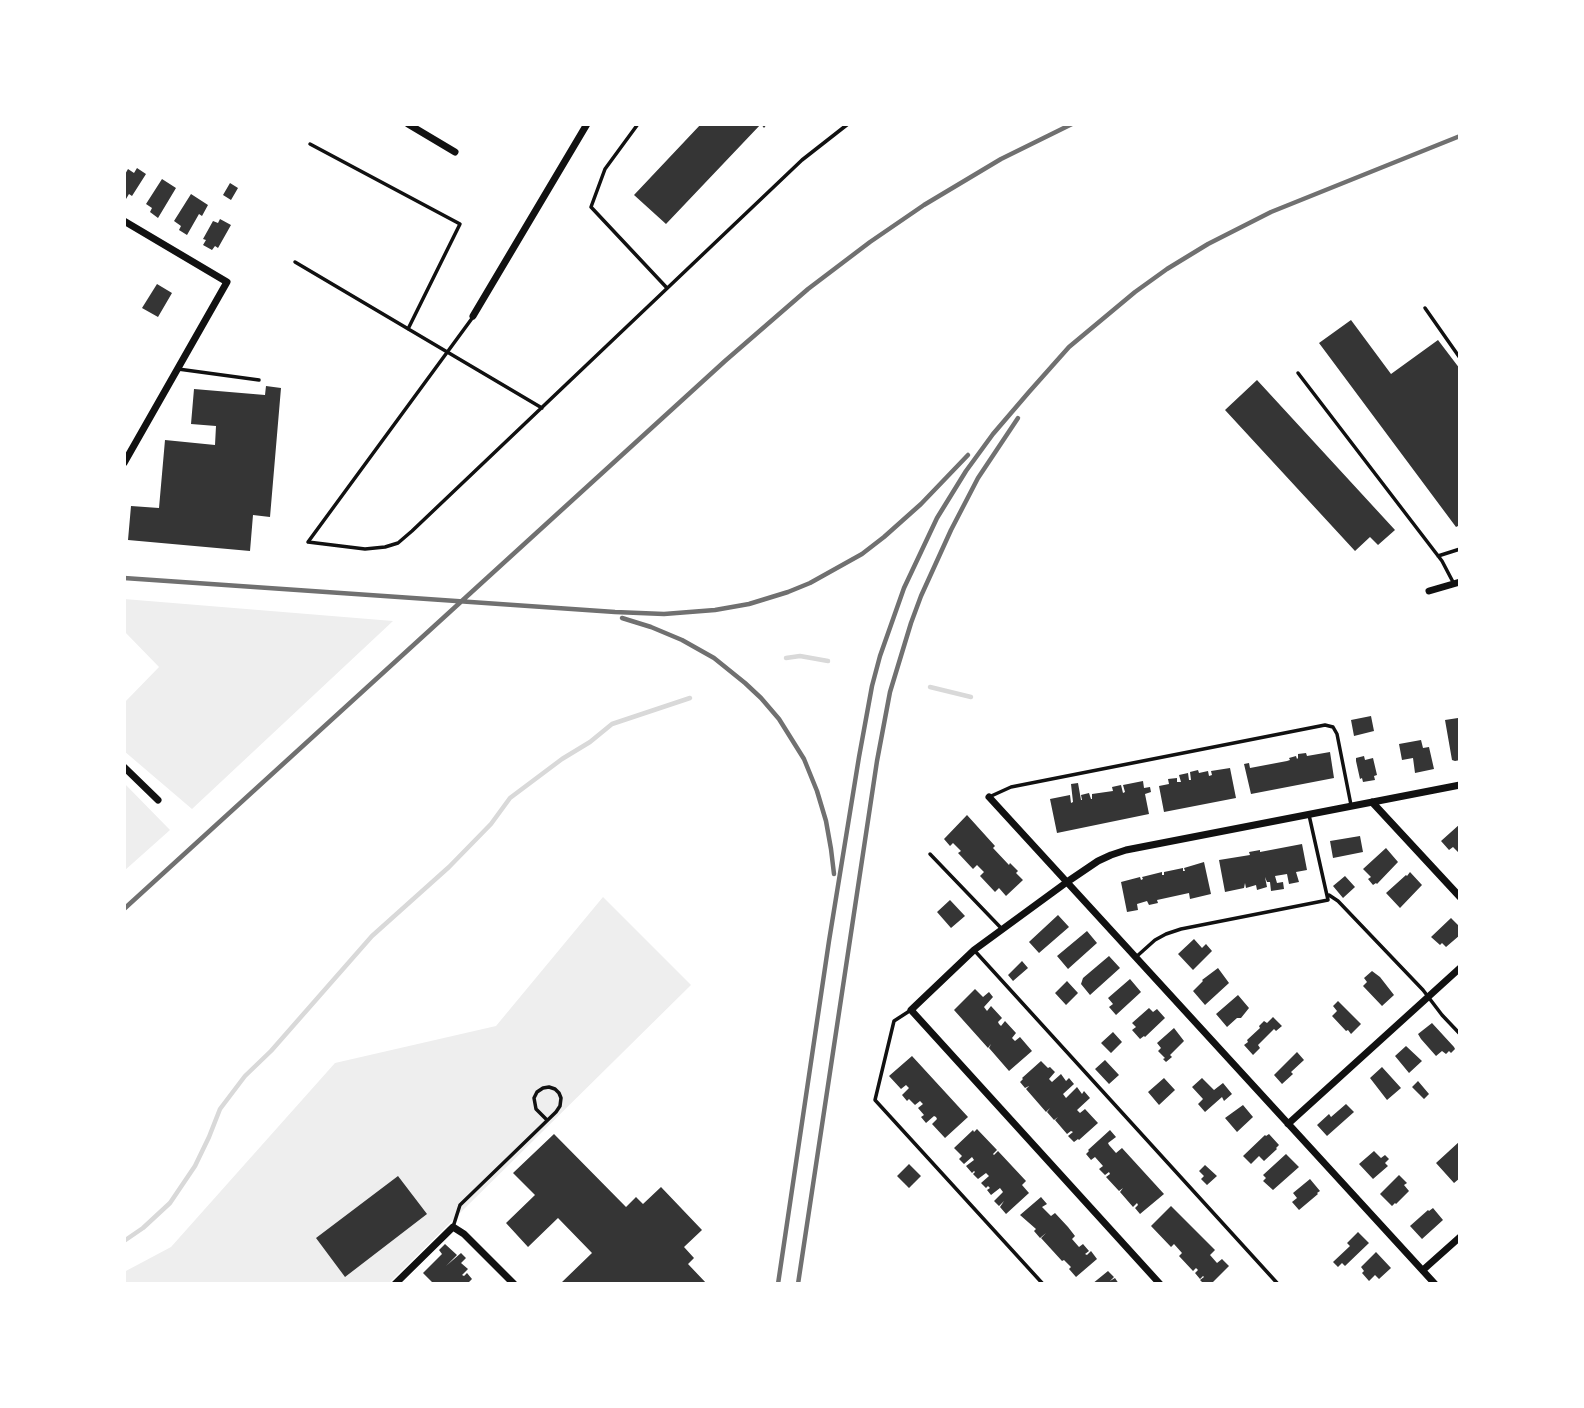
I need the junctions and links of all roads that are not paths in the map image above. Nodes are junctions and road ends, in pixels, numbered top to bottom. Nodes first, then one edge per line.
1 (408, 124) edge
2 (587, 124) edge
3 (638, 124) edge
4 (848, 124) edge
5 (310, 144) dead end
6 (455, 152) dead end
7 (124, 221) edge
8 (295, 262) dead end
9 (667, 288) junction
10 (1425, 309) dead end
11 (473, 316) joint
12 (408, 328) junction
13 (447, 352) junction
14 (1460, 358) edge
15 (178, 369) junction
16 (1298, 373) dead end
17 (259, 380) dead end
18 (542, 408) junction
19 (124, 463) edge
20 (1460, 548) edge
21 (1438, 556) junction
22 (1457, 583) edge
23 (1429, 591) dead end
24 (124, 767) edge
25 (1460, 785) edge
26 (989, 797) joint
27 (158, 800) dead end
28 (1372, 802) junction
29 (1351, 806) junction
30 (1308, 814) junction
31 (930, 854) dead end
32 (1067, 882) junction
33 (1327, 894) junction
34 (1460, 897) edge
35 (1002, 929) junction
36 (974, 950) junction
37 (1136, 957) junction
38 (1460, 968) edge
39 (1428, 997) junction
40 (911, 1010) junction
41 (1460, 1034) edge
42 (547, 1120) junction
43 (1288, 1124) junction
44 (453, 1227) junction
45 (1460, 1237) edge
46 (1423, 1270) junction
47 (395, 1284) edge
48 (514, 1284) edge
49 (1043, 1284) edge
50 (1160, 1284) edge
51 (1278, 1284) edge
52 (1435, 1284) edge

1 - 6 street
2 - 11 street
3 - 9 lane
4 - 9 lane
5 - 12 lane
7 - 15 street
8 - 12 lane
9 - 18 lane
10 - 14 lane
11 - 13 lane
12 - 13 lane
13 - 18 lane
13 - 18 lane
15 - 17 lane
15 - 19 street
16 - 21 lane
20 - 21 lane
21 - 22 lane
22 - 23 street
24 - 27 street
25 - 28 street
26 - 29 lane
26 - 32 street
28 - 29 street
28 - 34 street
29 - 30 street
30 - 32 street
30 - 33 lane
31 - 35 lane
32 - 35 street
32 - 37 street
33 - 37 lane
33 - 39 lane
35 - 36 street
36 - 40 street
36 - 51 lane
37 - 43 street
38 - 39 street
39 - 41 lane
39 - 43 street
40 - 49 lane
40 - 50 street
42 - 42 lane
42 - 44 lane
43 - 46 street
44 - 47 street
44 - 48 street
45 - 46 street
46 - 52 street

